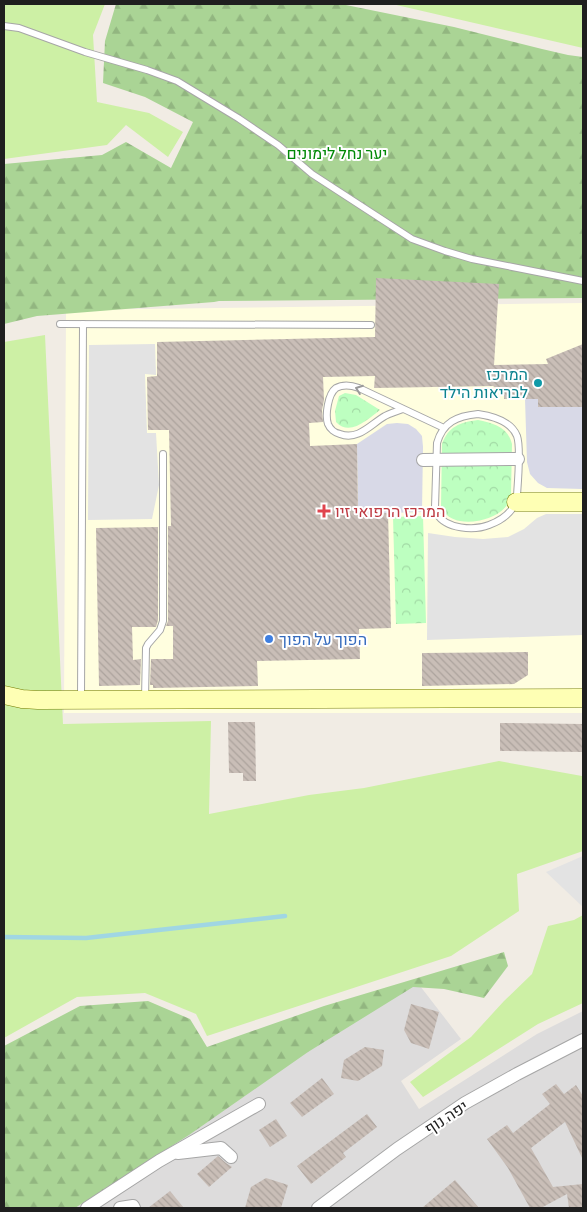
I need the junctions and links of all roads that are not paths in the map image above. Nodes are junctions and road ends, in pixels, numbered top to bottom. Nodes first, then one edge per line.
1 (4, 26) edge
2 (583, 281) edge
3 (60, 324) dead end
4 (83, 324) junction
5 (371, 325) dead end
6 (403, 409) junction
7 (444, 428) junction
8 (163, 454) dead end
9 (518, 459) junction
10 (429, 460) junction
11 (516, 502) junction
12 (583, 502) edge
13 (4, 695) edge
14 (145, 698) junction
15 (583, 698) edge
16 (81, 699) junction
17 (583, 1040) edge
18 (259, 1104) dead end
19 (170, 1154) junction
20 (231, 1157) dead end
21 (86, 1208) edge
22 (120, 1208) edge
23 (134, 1208) edge
24 (318, 1208) edge

1 - 2 lane
3 - 4 lane
4 - 5 lane
4 - 16 lane
6 -> 6 lane
6 - 7 lane
7 - 9 lane
7 - 10 lane
8 - 14 lane
9 - 10 street
9 - 11 lane
10 - 11 lane
11 - 12 street
13 - 16 street
14 - 15 street
14 - 16 street
17 - 24 street, יפה נוף
18 - 19 street
19 - 20 street
19 - 21 street
22 - 23 street

